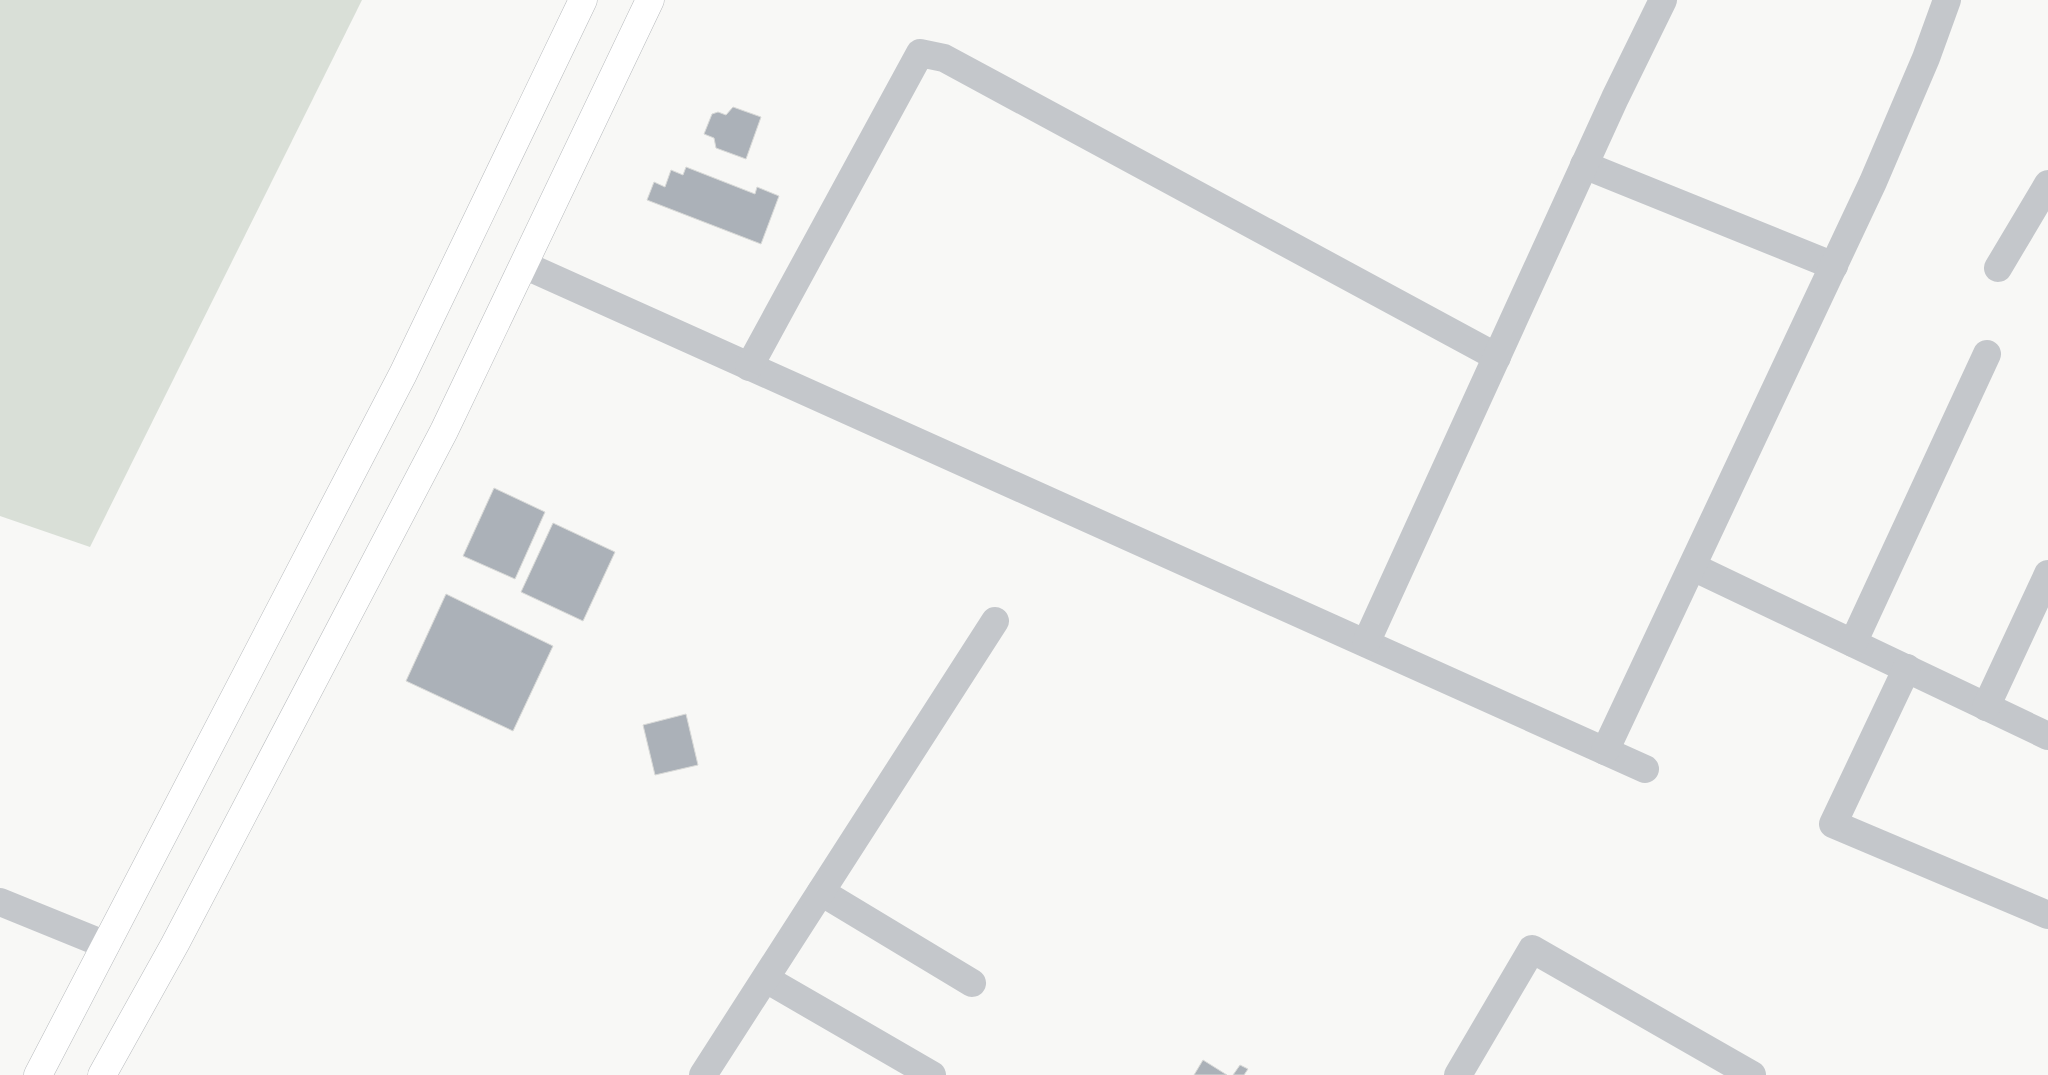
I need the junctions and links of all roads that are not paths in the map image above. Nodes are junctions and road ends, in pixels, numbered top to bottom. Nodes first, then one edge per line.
1 (583, 0) edge
2 (650, 0) edge
3 (1663, 0) edge
4 (1947, 0) edge
5 (1584, 165) junction
6 (2048, 184) edge
7 (524, 264) junction
8 (1834, 266) junction
9 (1998, 268) dead end
10 (1987, 354) dead end
11 (1497, 357) junction
12 (749, 367) junction
13 (1693, 567) junction
14 (2048, 574) edge
15 (995, 621) dead end
16 (1366, 643) junction
17 (1853, 643) junction
18 (1906, 668) junction
19 (1986, 707) junction
20 (2048, 736) edge
21 (1605, 751) junction
22 (1645, 769) dead end
23 (821, 892) junction
24 (0, 902) edge
25 (2048, 915) edge
26 (106, 945) junction
27 (766, 979) junction
28 (972, 983) dead end
29 (38, 1075) edge
30 (102, 1075) edge
31 (702, 1075) edge
32 (932, 1075) edge
33 (1458, 1075) edge
34 (1752, 1075) edge

1 - 26 highway
2 - 7 highway
3 - 5 street
4 - 8 street
5 - 8 street
5 - 11 street
6 - 9 street
7 - 12 street
7 - 30 highway
8 - 13 street
10 - 17 street
11 - 12 street
11 - 16 street
12 - 16 street
13 - 17 street
13 - 21 street
14 - 19 street
15 - 23 street
16 - 21 street
17 - 18 street
18 - 19 street
18 - 25 street
19 - 20 street
21 - 22 street
23 - 27 street
23 - 28 street
24 - 26 street
26 - 29 highway
27 - 31 street
27 - 32 street
33 - 34 street

